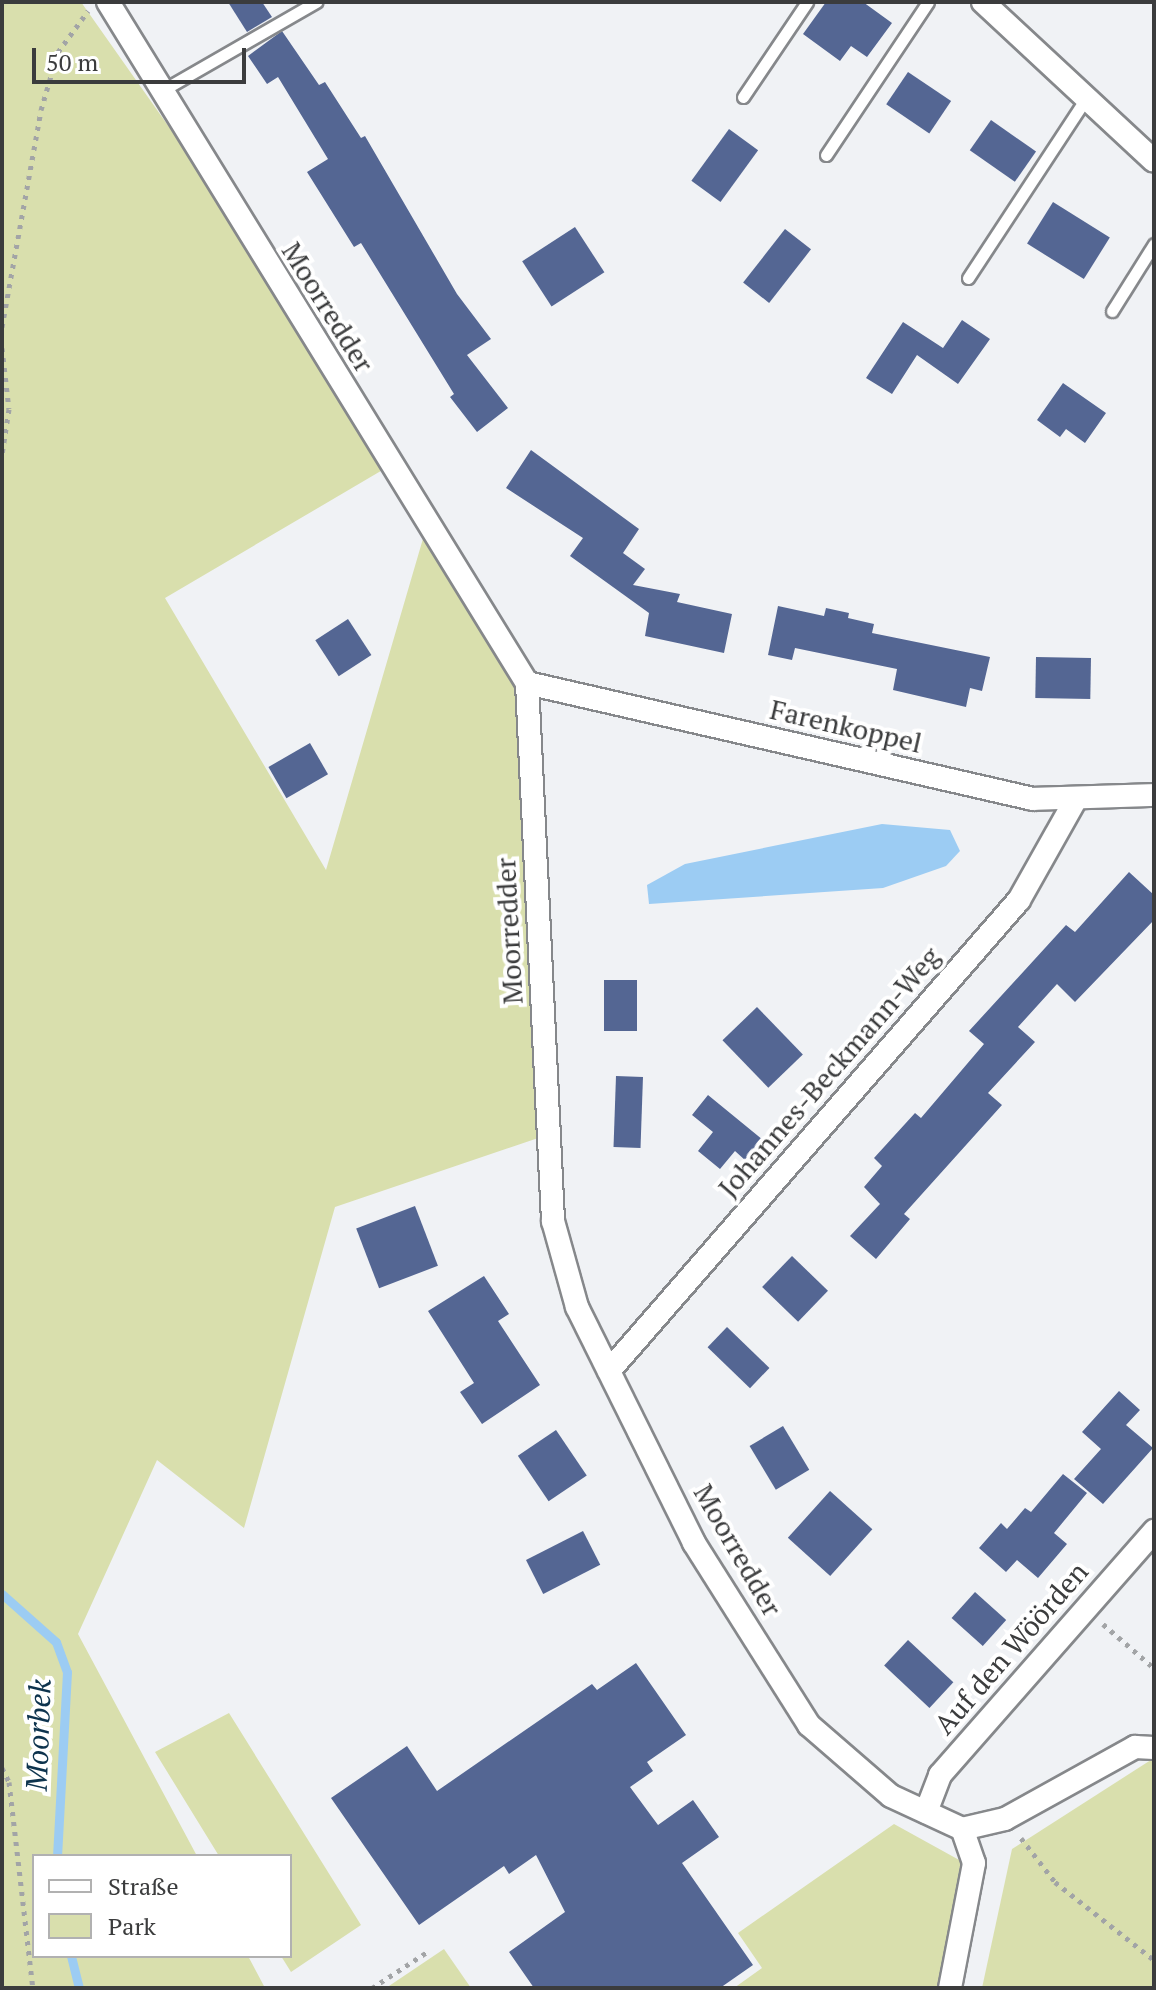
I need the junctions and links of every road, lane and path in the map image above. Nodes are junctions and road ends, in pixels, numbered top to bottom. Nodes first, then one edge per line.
1 (97, 2) edge
2 (108, 2) edge
3 (316, 2) edge
4 (807, 2) edge
5 (928, 2) edge
6 (983, 2) edge
7 (163, 90) junction
8 (743, 97) dead end
9 (1087, 97) junction
10 (826, 155) dead end
11 (1154, 161) edge
12 (1154, 244) edge
13 (968, 278) dead end
14 (1112, 311) dead end
15 (2, 327) edge
16 (2, 348) edge
17 (2, 455) edge
18 (527, 683) junction
19 (1154, 795) edge
20 (1076, 799) junction
21 (609, 1371) junction
22 (1154, 1531) edge
23 (1084, 1609) junction
24 (1154, 1668) edge
25 (1154, 1748) edge
26 (2, 1768) edge
27 (926, 1812) junction
28 (1005, 1819) junction
29 (962, 1829) junction
30 (430, 1950) dead end
31 (1154, 1960) edge
32 (33, 1988) edge
33 (372, 1988) edge
34 (950, 1988) edge

1 - 15 path
2 - 7 street, Moorredder
3 - 7 lane
4 - 8 lane
5 - 10 lane
6 - 9 street
7 - 18 street, Moorredder
9 - 11 street
9 - 13 lane
12 - 14 lane
16 - 17 path
18 - 20 street, Farenkoppel
18 - 21 street, Moorredder
19 - 20 street, Farenkoppel
20 - 21 street, Johannes-Beckmann-Weg
21 - 27 street, Moorredder
22 - 23 street, Auf den Wöörden
23 - 24 path
23 - 27 street, Auf den Wöörden
25 - 28 street
26 - 32 path
27 - 29 street, Moorredder
28 - 29 street
28 - 31 path
29 - 34 street
30 - 33 path

